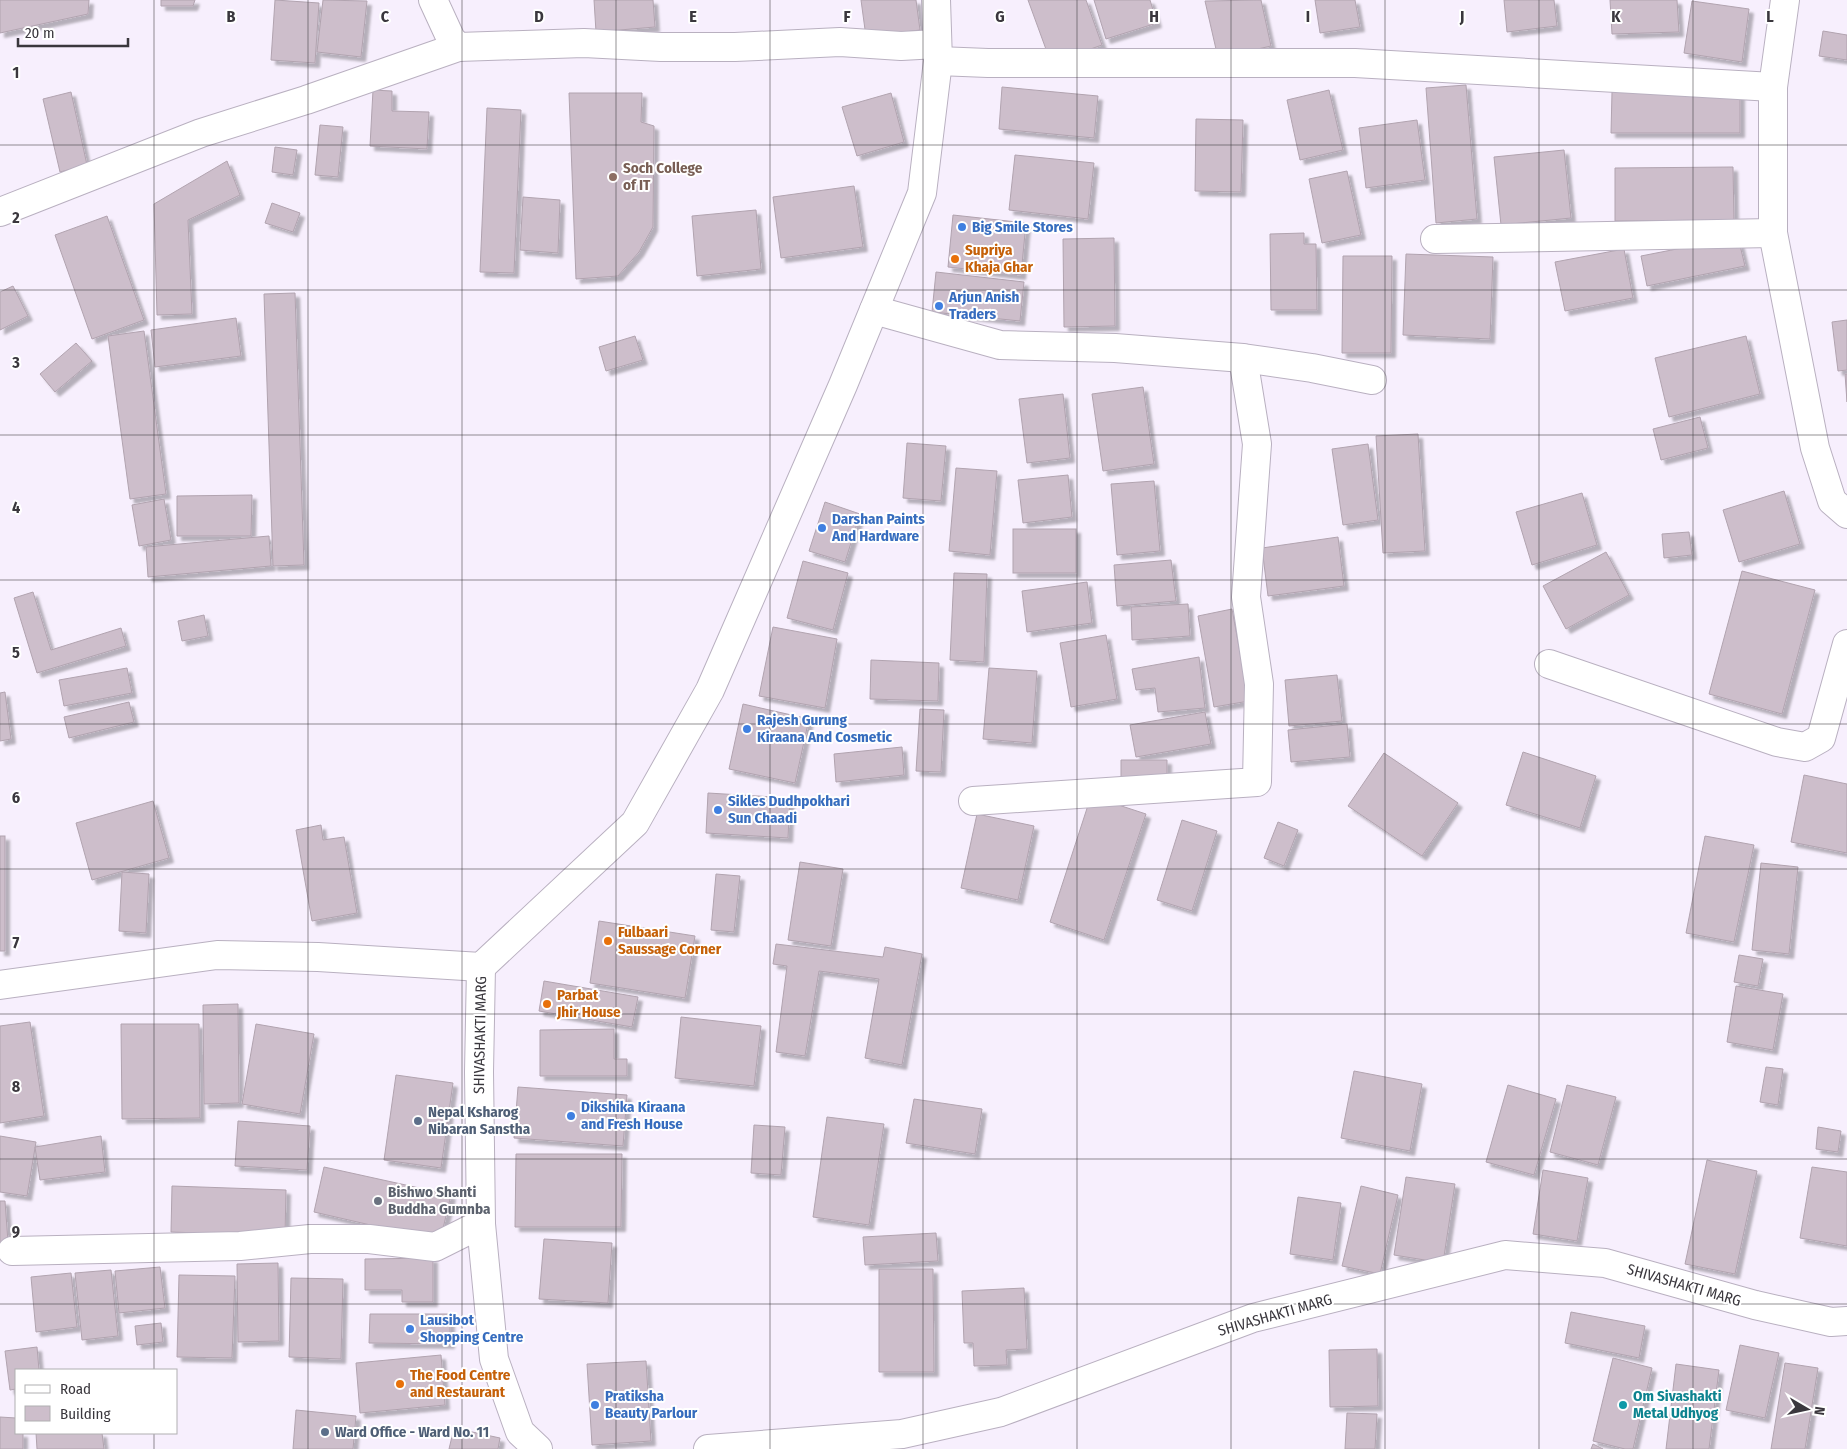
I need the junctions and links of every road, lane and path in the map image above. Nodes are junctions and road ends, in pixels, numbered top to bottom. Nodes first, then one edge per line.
1 (433, 0) edge
2 (936, 0) edge
3 (1785, 0) edge
4 (458, 47) junction
5 (937, 52) junction
6 (1773, 87) junction
7 (0, 212) edge
8 (1773, 233) junction
9 (1434, 239) dead end
10 (874, 310) junction
11 (1243, 358) junction
12 (1372, 380) dead end
13 (1847, 514) edge
14 (1847, 644) edge
15 (1550, 664) dead end
16 (973, 801) dead end
17 (481, 967) junction
18 (0, 985) edge
19 (481, 1224) junction
20 (12, 1251) dead end
21 (1847, 1321) edge
22 (902, 1441) edge
23 (538, 1449) edge
24 (708, 1449) edge

1 - 4 street
2 - 5 street
3 - 6 street
4 - 5 street
4 - 7 street
5 - 6 street
5 - 10 street
6 - 8 street
8 - 9 street
8 - 13 street
10 - 11 street
10 - 17 street
11 - 12 street
11 - 16 street
14 - 15 street
17 - 18 street
17 - 19 street, SHIVASHAKTI MARG
19 - 20 street
19 - 23 street, SHIVASHAKTI MARG
21 - 22 street, SHIVASHAKTI MARG
22 - 24 street, SHIVASHAKTI MARG

